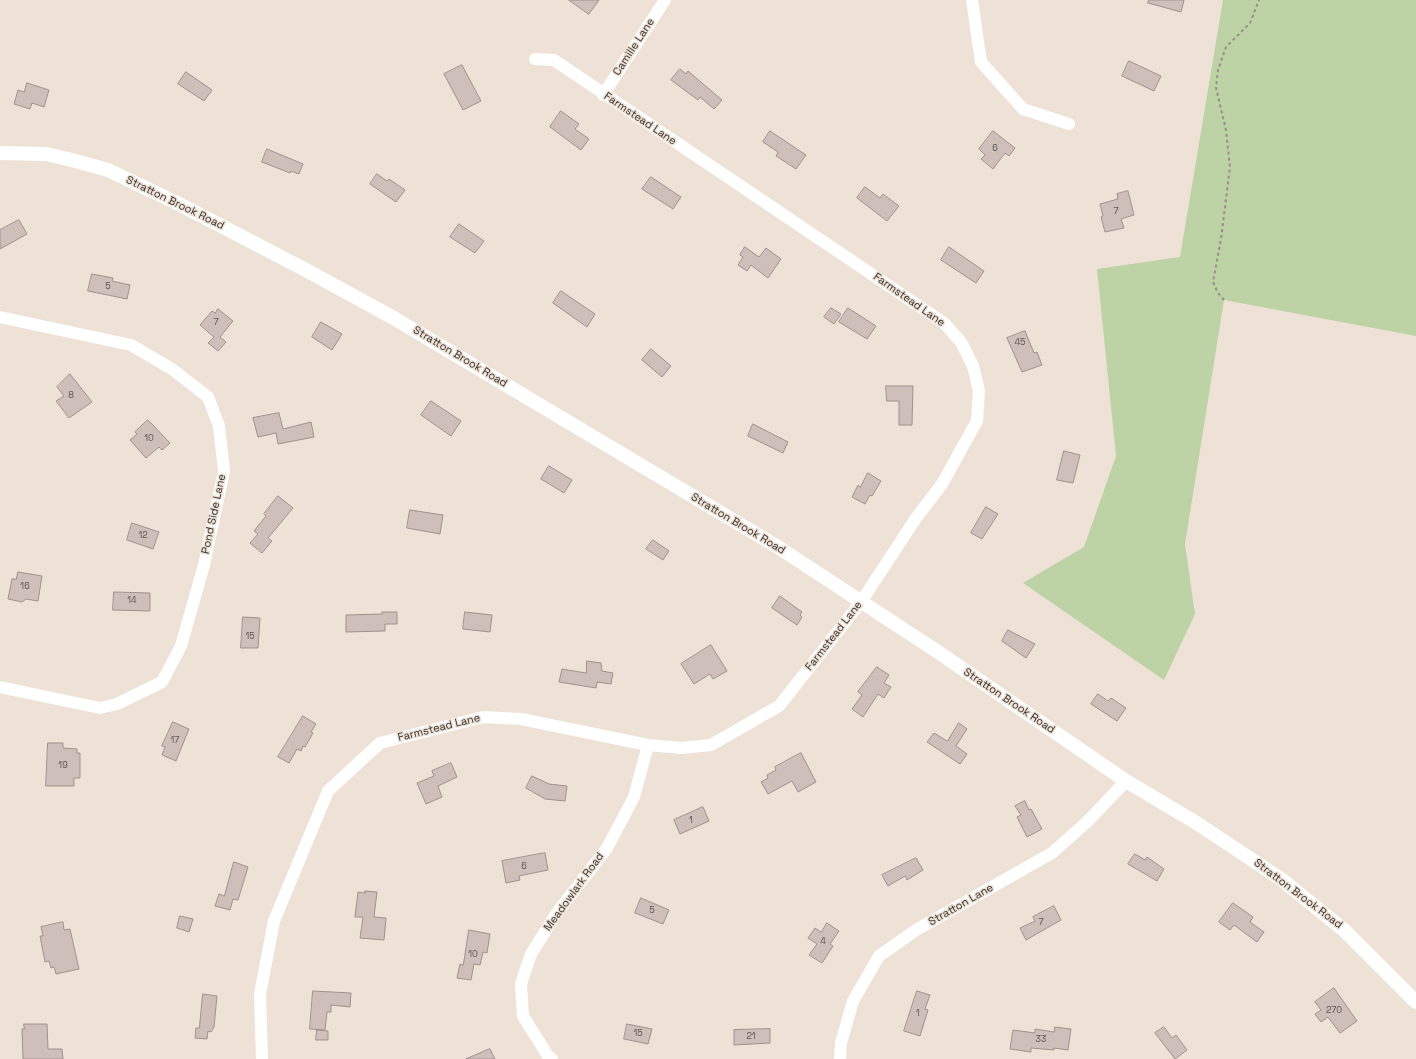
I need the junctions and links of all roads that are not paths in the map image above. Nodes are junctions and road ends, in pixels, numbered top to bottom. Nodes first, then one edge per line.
1 (665, 0) edge
2 (972, 0) edge
3 (534, 59) dead end
4 (603, 95) junction
5 (1069, 124) dead end
6 (0, 153) edge
7 (0, 317) edge
8 (861, 602) junction
9 (0, 687) edge
10 (648, 745) junction
11 (1126, 781) junction
12 (1416, 1002) edge
13 (262, 1059) edge
14 (552, 1059) edge
15 (840, 1059) edge

1 - 4 street, Camille Lane
2 - 5 street
3 - 4 street, Farmstead Lane
4 - 8 street, Farmstead Lane
6 - 8 street, Stratton Brook Road
7 - 9 street, Pond Side Lane
8 - 10 street, Farmstead Lane
8 - 11 street, Stratton Brook Road
10 - 13 street, Farmstead Lane
10 - 14 street, Meadowlark Road
11 - 12 street, Stratton Brook Road
11 - 15 street, Stratton Lane

